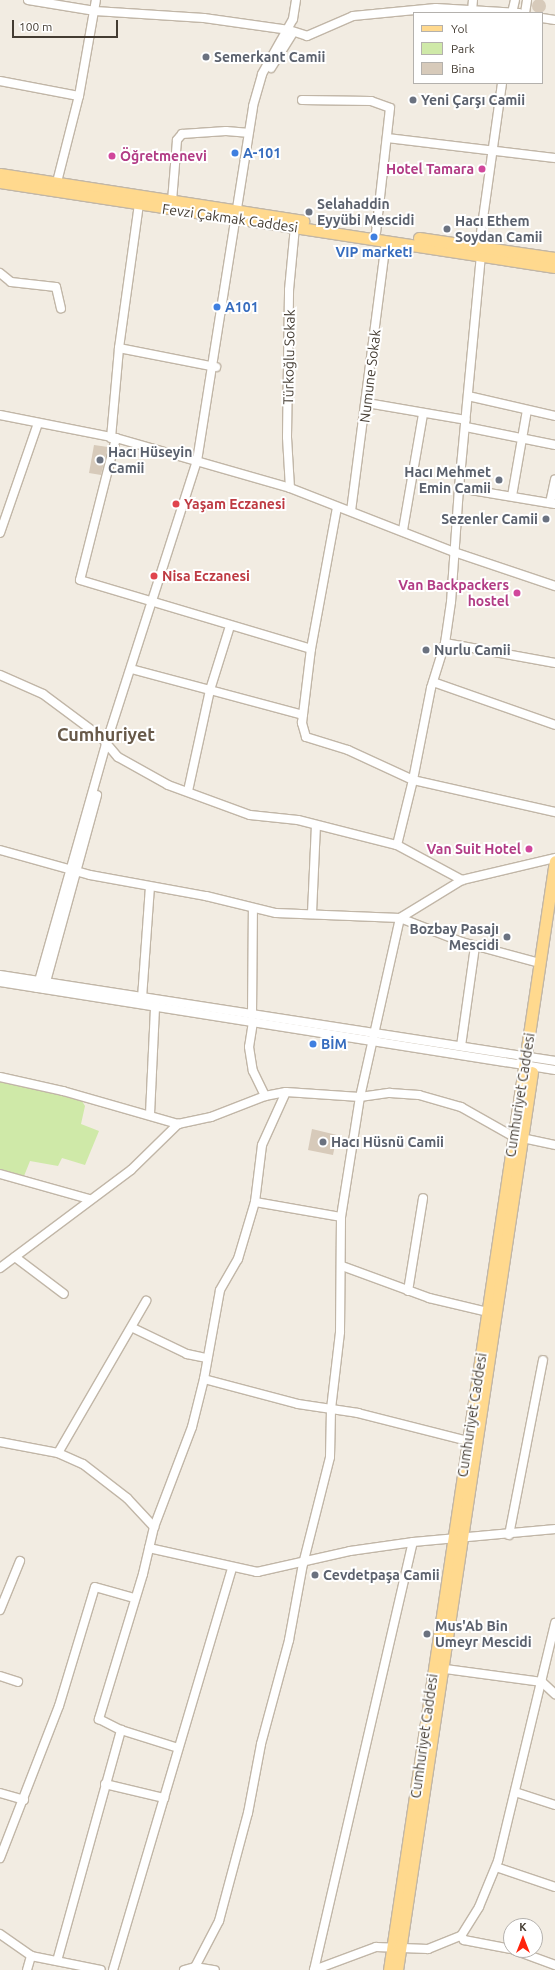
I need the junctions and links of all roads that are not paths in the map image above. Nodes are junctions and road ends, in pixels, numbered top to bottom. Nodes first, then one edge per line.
1 (28, 0) edge
2 (96, 0) edge
3 (298, 0) edge
4 (414, 0) edge
5 (473, 0) edge
6 (515, 0) edge
7 (527, 0) edge
8 (414, 9) junction
9 (95, 11) junction
10 (472, 11) junction
11 (515, 12) edge
12 (525, 12) edge
13 (543, 18) edge
14 (555, 20) edge
15 (291, 31) junction
16 (0, 81) edge
17 (502, 84) edge
18 (79, 96) junction
19 (302, 100) dead end
20 (247, 132) junction
21 (387, 138) junction
22 (493, 149) junction
23 (555, 158) edge
24 (0, 174) edge
25 (0, 182) edge
26 (57, 182) junction
27 (172, 201) junction
28 (139, 204) junction
29 (237, 215) junction
30 (294, 227) junction
31 (376, 232) junction
32 (386, 241) junction
33 (480, 251) junction
34 (555, 258) edge
35 (555, 267) edge
36 (0, 276) edge
37 (61, 308) dead end
38 (119, 348) junction
39 (214, 367) junction
40 (468, 396) junction
41 (367, 403) junction
42 (527, 410) junction
43 (0, 414) edge
44 (423, 414) junction
45 (555, 416) edge
46 (38, 423) junction
47 (466, 424) junction
48 (114, 438) junction
49 (522, 438) junction
50 (555, 444) edge
51 (199, 461) junction
52 (555, 480) edge
53 (290, 488) junction
54 (459, 488) junction
55 (512, 496) junction
56 (553, 503) edge
57 (337, 506) junction
58 (351, 511) junction
59 (403, 530) junction
60 (0, 533) edge
61 (454, 552) junction
62 (555, 586) edge
63 (153, 603) junction
64 (230, 626) junction
65 (445, 643) junction
66 (311, 650) junction
67 (555, 663) edge
68 (135, 670) junction
69 (0, 675) edge
70 (434, 682) junction
71 (210, 690) junction
72 (303, 715) junction
73 (555, 725) edge
74 (108, 747) junction
75 (413, 780) junction
76 (188, 791) junction
77 (555, 812) edge
78 (316, 826) junction
79 (397, 845) junction
80 (0, 850) edge
81 (555, 859) edge
82 (73, 871) junction
83 (462, 880) junction
84 (150, 887) junction
85 (555, 907) edge
86 (253, 908) junction
87 (312, 913) junction
88 (400, 918) junction
89 (475, 946) junction
90 (540, 963) junction
91 (0, 975) edge
92 (0, 982) edge
93 (42, 985) junction
94 (142, 998) junction
95 (155, 1006) junction
96 (252, 1018) junction
97 (373, 1037) junction
98 (461, 1046) junction
99 (555, 1061) edge
100 (530, 1062) junction
101 (555, 1070) edge
102 (0, 1077) edge
103 (286, 1092) junction
104 (265, 1096) junction
105 (360, 1097) junction
106 (150, 1114) junction
107 (178, 1124) junction
108 (518, 1138) junction
109 (555, 1145) edge
110 (0, 1174) edge
111 (423, 1198) dead end
112 (89, 1199) junction
113 (255, 1202) junction
114 (341, 1217) junction
115 (15, 1257) junction
116 (2, 1265) edge
117 (342, 1266) junction
118 (408, 1291) junction
119 (64, 1294) dead end
120 (146, 1301) dead end
121 (488, 1312) junction
122 (133, 1328) junction
123 (206, 1358) junction
124 (543, 1360) dead end
125 (204, 1379) junction
126 (331, 1409) junction
127 (468, 1441) junction
128 (0, 1442) edge
129 (58, 1453) junction
130 (154, 1527) junction
131 (555, 1529) edge
132 (509, 1535) junction
133 (457, 1539) junction
134 (414, 1542) junction
135 (149, 1548) junction
136 (20, 1561) dead end
137 (303, 1564) junction
138 (232, 1567) junction
139 (134, 1598) junction
140 (0, 1610) edge
141 (555, 1624) edge
142 (438, 1668) junction
143 (0, 1676) edge
144 (18, 1682) dead end
145 (542, 1682) junction
146 (555, 1694) edge
147 (121, 1730) junction
148 (178, 1748) junction
149 (105, 1784) junction
150 (515, 1792) junction
151 (0, 1793) edge
152 (164, 1798) junction
153 (24, 1800) junction
154 (555, 1805) edge
155 (0, 1858) edge
156 (496, 1867) junction
157 (555, 1887) edge
158 (0, 1934) edge
159 (461, 1936) junction
160 (397, 1947) junction
161 (503, 1947) edge
162 (31, 1956) junction
163 (532, 1958) edge
164 (57, 1961) junction
165 (550, 1966) edge
166 (195, 1967) junction
167 (27, 1970) edge
168 (101, 1970) edge
169 (113, 1970) edge
170 (185, 1970) edge
171 (215, 1970) edge
172 (314, 1970) edge
173 (389, 1970) edge
174 (397, 1970) edge

1 - 9 street
2 - 9 street
3 - 15 street
4 - 8 street
5 - 10 street
6 - 11 street
7 - 12 street
8 - 10 street
8 - 15 street
9 - 15 street
9 - 18 street
10 - 11 street
13 - 14 street
15 - 20 street
15 - 29 street
16 - 18 street
17 - 22 street
18 - 26 street
19 - 21 street
20 - 27 street
20 - 29 street
21 - 22 street
21 - 31 street
22 - 23 street
22 - 33 street
24 - 26 main road
25 - 28 main road, Fevzi Çakmak Caddesi
26 - 27 main road
27 - 29 main road
28 - 29 main road, Fevzi Çakmak Caddesi
28 - 38 street
29 - 30 main road, Fevzi Çakmak Caddesi
29 - 31 main road
29 - 39 street
30 - 32 main road, Fevzi Çakmak Caddesi
30 - 53 street, Türkoğlu Sokak
31 - 33 main road
32 - 33 main road, Fevzi Çakmak Caddesi
32 - 41 street, Numune Sokak
33 - 34 main road
33 - 35 main road, Fevzi Çakmak Caddesi
33 - 40 street
36 - 37 street
38 - 39 street
38 - 48 street
39 - 51 street
40 - 42 street
40 - 47 street
41 - 44 street
41 - 58 street, Numune Sokak
42 - 45 street
42 - 49 street
43 - 46 street
44 - 47 street
44 - 59 street
46 - 48 street
46 - 60 street
47 - 49 street
47 - 54 street
48 - 51 street
48 - 63 street
49 - 50 street
49 - 55 street
51 - 53 street
51 - 63 street
52 - 56 street
53 - 57 street
54 - 55 street
54 - 61 street
55 - 56 street
57 - 58 street
57 - 66 street
58 - 59 street
59 - 61 street
61 - 62 street
61 - 65 street
63 - 64 street
63 - 68 street
63 - 74 street
64 - 66 street
64 - 71 street
65 - 67 street
65 - 70 street
66 - 72 street
68 - 71 street
68 - 74 street
69 - 74 street
70 - 73 street
70 - 75 street
71 - 72 street
71 - 76 street
72 - 75 street
74 - 76 street
74 - 82 street
75 - 77 street
75 - 79 street
76 - 78 street
78 - 79 street
78 - 87 street
79 - 83 street
80 - 82 street
81 - 83 street
81 - 90 main road, Cumhuriyet Caddesi
82 - 84 street
82 - 93 street
83 - 88 street
84 - 86 street
84 - 94 street
85 - 100 main road, Cumhuriyet Caddesi
86 - 87 street
86 - 96 street
87 - 88 street
88 - 89 street
88 - 97 street
89 - 90 street
89 - 98 street
90 - 100 main road, Cumhuriyet Caddesi
91 - 93 street
92 - 93 street
93 - 94 street
93 - 95 street
94 - 96 street
95 - 96 street
95 - 106 street
96 - 97 street
96 - 104 street
97 - 98 street
97 - 100 street
97 - 105 street
98 - 100 street
99 - 100 street
100 - 101 street
100 - 108 main road, Cumhuriyet Caddesi
102 - 106 street
103 - 104 street
103 - 105 street
103 - 113 street
104 - 107 street
105 - 108 street
105 - 114 street
106 - 107 street
107 - 112 street
108 - 109 street
108 - 121 main road, Cumhuriyet Caddesi
108 - 133 main road, Cumhuriyet Caddesi
110 - 112 street
111 - 118 street
112 - 115 street
113 - 114 street
113 - 123 street
114 - 117 street
115 - 116 street
115 - 119 street
117 - 118 street
117 - 126 street
118 - 121 street
120 - 122 street
121 - 127 main road, Cumhuriyet Caddesi
122 - 123 street
122 - 129 street
123 - 125 street
124 - 132 street
125 - 126 street
125 - 130 street
126 - 127 street
126 - 137 street
127 - 133 main road, Cumhuriyet Caddesi
128 - 129 street
129 - 130 street
130 - 135 street
131 - 132 street
132 - 133 street
133 - 134 street
133 - 142 main road, Cumhuriyet Caddesi
134 - 137 street
134 - 172 street
135 - 138 street
135 - 139 street
136 - 140 street
137 - 138 street
137 - 166 street
138 - 148 street
139 - 147 street
139 - 153 street
141 - 145 street
142 - 145 street
142 - 160 main road, Cumhuriyet Caddesi
143 - 144 street
145 - 146 street
145 - 150 street
147 - 148 street
147 - 149 street
148 - 152 street
149 - 152 street
149 - 164 street
150 - 154 street
150 - 156 street
151 - 153 street
152 - 169 street
153 - 155 street
156 - 157 street
156 - 159 street
158 - 162 street
159 - 160 street
159 - 161 street
160 - 172 street
160 - 173 main road, Cumhuriyet Caddesi
160 - 174 main road, Cumhuriyet Caddesi
162 - 164 street
162 - 167 street
163 - 165 street
164 - 168 street
166 - 170 street
166 - 171 street

